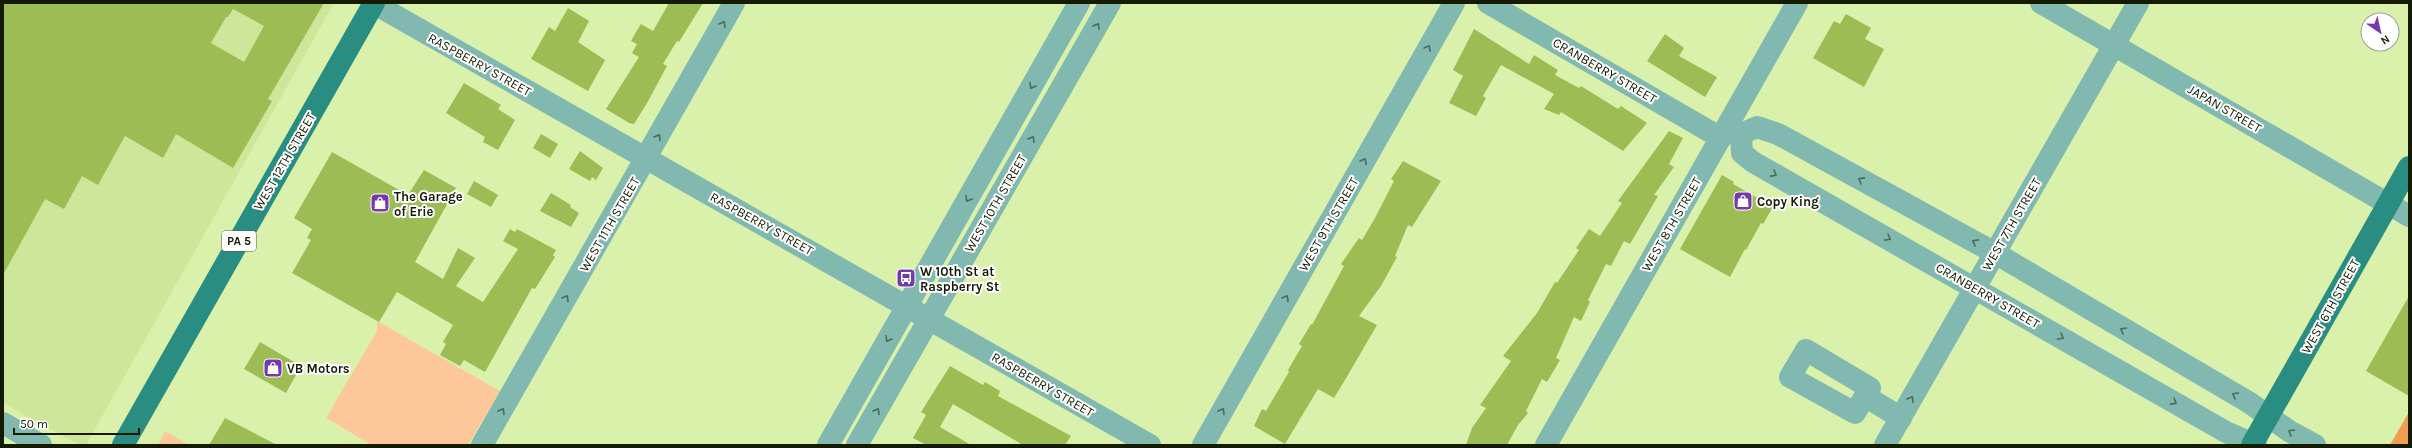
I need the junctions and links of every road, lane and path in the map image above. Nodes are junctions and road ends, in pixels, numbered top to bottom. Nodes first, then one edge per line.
1 (374, 3) edge
2 (734, 3) edge
3 (1079, 3) edge
4 (1110, 3) edge
5 (1454, 3) edge
6 (1488, 3) edge
7 (1797, 3) edge
8 (2041, 3) edge
9 (2138, 3) edge
10 (2114, 44) junction
11 (1043, 67) junction
12 (1065, 81) junction
13 (1730, 132) junction
14 (646, 158) junction
15 (2409, 167) edge
16 (2388, 203) junction
17 (2409, 216) edge
18 (1995, 253) junction
19 (1975, 287) junction
20 (907, 305) junction
21 (929, 318) junction
22 (1865, 396) dead end
23 (2268, 417) junction
24 (1900, 418) junction
25 (3, 423) edge
26 (2254, 444) edge
27 (41, 445) edge
28 (123, 445) edge
29 (482, 445) edge
30 (828, 445) edge
31 (857, 445) edge
32 (1150, 445) edge
33 (1203, 445) edge
34 (1546, 445) edge
35 (1885, 445) edge
36 (2315, 445) edge

1 - 14 street, RASPBERRY STREET
1 - 28 main road, WEST 12TH STREET / PA 5
14 -> 2 street, WEST 11TH STREET
3 - 11 street, WEST 10TH STREET
12 -> 4 street, WEST 10TH STREET
33 -> 5 street, WEST 9TH STREET
6 - 13 street, CRANBERRY STREET
7 - 13 street, WEST 8TH STREET
8 - 10 street, JAPAN STREET
9 - 10 street, WEST 7TH STREET
10 - 16 street, JAPAN STREET
10 - 18 street, WEST 7TH STREET
11 - 12 street
11 -> 20 street, WEST 10TH STREET
21 -> 12 street, WEST 10TH STREET
18 -> 13 street
13 -> 19 street, CRANBERRY STREET
13 - 34 street, WEST 8TH STREET
14 - 20 street, RASPBERRY STREET
29 -> 14 street, WEST 11TH STREET
15 - 16 main road, WEST 6TH STREET
16 - 17 street, JAPAN STREET
16 - 23 main road, WEST 6TH STREET
18 - 19 street, WEST 7TH STREET
23 -> 18 street
24 -> 19 street, WEST 7TH STREET
19 -> 26 street, CRANBERRY STREET
20 - 21 street, RASPBERRY STREET
20 -> 30 street, WEST 10TH STREET
31 -> 21 street, WEST 10TH STREET
21 - 32 street, RASPBERRY STREET
22 - 24 street
23 - 26 main road, WEST 6TH STREET
36 -> 23 street
24 - 35 street, WEST 7TH STREET
25 - 27 street

